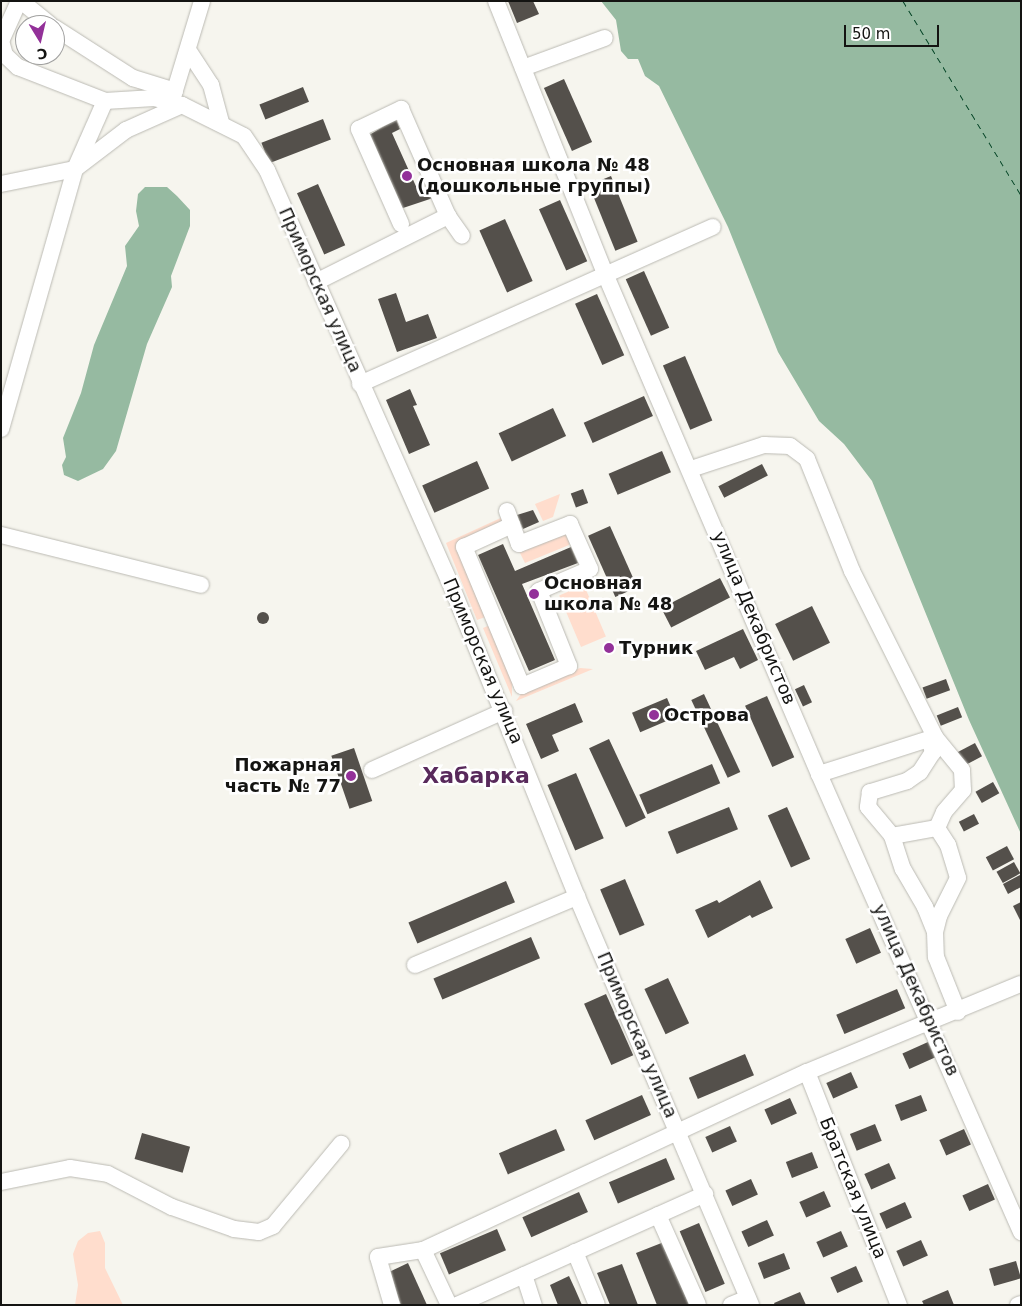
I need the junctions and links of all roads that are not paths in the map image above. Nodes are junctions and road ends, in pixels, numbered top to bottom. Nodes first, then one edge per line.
1 (20, 1) edge
2 (202, 1) edge
3 (496, 1) edge
4 (38, 15) edge
5 (65, 34) edge
6 (605, 38) dead end
7 (188, 50) junction
8 (523, 68) junction
9 (176, 100) junction
10 (105, 101) junction
11 (221, 123) junction
12 (75, 169) junction
13 (1, 184) edge
14 (448, 216) junction
15 (400, 224) dead end
16 (713, 227) dead end
17 (462, 236) dead end
18 (606, 276) junction
19 (316, 282) junction
20 (360, 384) junction
21 (1, 429) edge
22 (691, 469) junction
23 (509, 518) joint
24 (1, 535) edge
25 (200, 585) dead end
26 (504, 711) junction
27 (932, 738) junction
28 (372, 770) dead end
29 (819, 774) junction
30 (937, 828) junction
31 (892, 836) junction
32 (577, 898) junction
33 (935, 932) junction
34 (415, 965) dead end
35 (1021, 984) edge
36 (958, 1012) junction
37 (931, 1023) junction
38 (807, 1072) junction
39 (679, 1133) junction
40 (341, 1144) dead end
41 (1, 1182) edge
42 (705, 1194) junction
43 (658, 1215) junction
44 (1021, 1232) edge
45 (423, 1250) junction
46 (575, 1252) junction
47 (524, 1275) junction
48 (750, 1301) edge
49 (392, 1305) edge
50 (448, 1305) edge
51 (457, 1305) edge
52 (534, 1305) edge
53 (597, 1305) edge
54 (698, 1305) edge
55 (731, 1305) edge
56 (899, 1305) edge

1 - 4 street
1 - 10 street
2 - 7 street
3 - 8 street, улица Декабристов
5 - 9 street
6 - 8 street
7 - 9 street
7 - 11 street
8 - 18 street, улица Декабристов
9 - 10 street
9 - 11 street
9 - 12 street
10 - 12 street
11 - 19 street, Приморская улица
12 - 13 street
12 - 21 street
14 - 15 street
14 - 17 street
14 - 19 street
16 - 18 street
18 - 20 street
18 - 22 street, улица Декабристов
19 - 20 street, Приморская улица
20 - 26 street, Приморская улица
22 - 27 street
22 - 29 street, улица Декабристов
23 - 23 street
24 - 25 street
26 - 28 street
26 - 32 street, Приморская улица
27 - 29 street
27 - 30 street
27 - 31 street
29 - 37 street, улица Декабристов
30 - 31 street
30 - 33 street
31 - 33 street
32 - 34 street
32 - 39 street, Приморская улица
33 - 36 street
35 - 36 street
36 - 37 street
37 - 38 street
37 - 44 street, улица Декабристов
38 - 39 street
38 - 56 street, Братская улица
39 - 42 street, Приморская улица
39 - 45 street
40 - 41 street
42 - 43 street
42 - 48 street, Приморская улица
43 - 46 street
43 - 54 street
45 - 49 street
45 - 50 street
46 - 47 street
46 - 53 street
47 - 51 street
47 - 52 street
48 - 55 street

